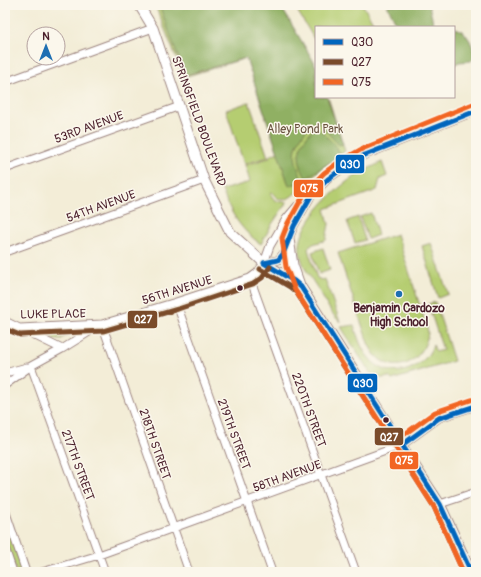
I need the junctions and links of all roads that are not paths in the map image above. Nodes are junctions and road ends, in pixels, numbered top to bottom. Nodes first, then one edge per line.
1 (139, 5) edge
2 (153, 28) junction
3 (5, 82) edge
4 (180, 106) junction
5 (476, 111) edge
6 (5, 169) edge
7 (204, 180) junction
8 (311, 196) junction
9 (289, 239) junction
10 (5, 252) edge
11 (264, 263) junction
12 (250, 278) junction
13 (301, 287) junction
14 (176, 302) junction
15 (5, 321) edge
16 (102, 324) junction
17 (20, 328) junction
18 (62, 349) junction
19 (31, 366) junction
20 (5, 373) edge
21 (5, 385) edge
22 (476, 406) edge
23 (402, 445) junction
24 (321, 476) junction
25 (476, 492) edge
26 (247, 502) junction
27 (440, 504) junction
28 (5, 510) edge
29 (173, 529) junction
30 (5, 548) edge
31 (99, 555) junction
32 (13, 572) edge
33 (26, 572) edge
34 (42, 572) edge
35 (60, 572) edge
36 (105, 572) edge
37 (189, 572) edge
38 (272, 572) edge
39 (356, 572) edge
40 (471, 572) edge

1 - 2 main road, SPRINGFIELD BOULEVARD
2 - 3 street
2 - 4 main road, SPRINGFIELD BOULEVARD
4 - 6 street, 53RD AVENUE
4 - 7 main road, SPRINGFIELD BOULEVARD
5 - 8 street, 56TH AVENUE
7 - 10 street, 54TH AVENUE
7 - 11 main road, SPRINGFIELD BOULEVARD
8 - 9 street, 56TH AVENUE
8 - 11 street, 56TH AVENUE
9 - 11 street, 56TH AVENUE
9 - 13 main road
11 - 12 street, 56TH AVENUE
11 - 13 main road, SPRINGFIELD BOULEVARD
12 - 14 street, 56TH AVENUE
12 - 24 street, 220TH STREET
13 - 23 main road, SPRINGFIELD BOULEVARD
14 - 16 street, 56TH AVENUE
14 - 26 street, 219TH STREET
15 - 17 street, LUKE PLACE
16 - 17 street, LUKE PLACE
16 - 18 street, 56TH AVENUE
16 - 29 street, 218TH STREET
17 - 18 street
18 - 19 street, 56TH AVENUE
19 - 20 street, 56TH AVENUE
19 - 21 street, 56TH AVENUE
19 - 31 street, 217TH STREET
22 - 23 street, 58TH AVENUE
23 - 24 street, 58TH AVENUE
23 - 27 main road, SPRINGFIELD BOULEVARD
24 - 26 street, 58TH AVENUE
24 - 39 street, 220TH STREET
25 - 27 street
26 - 29 street, 58TH AVENUE
26 - 38 street, 219TH STREET
27 - 40 main road, SPRINGFIELD BOULEVARD
28 - 33 street
29 - 31 street, 58TH AVENUE
29 - 37 street, 218TH STREET
30 - 32 street
31 - 34 street, 58TH AVENUE
31 - 35 street, 58TH AVENUE
31 - 36 street, 217TH STREET

